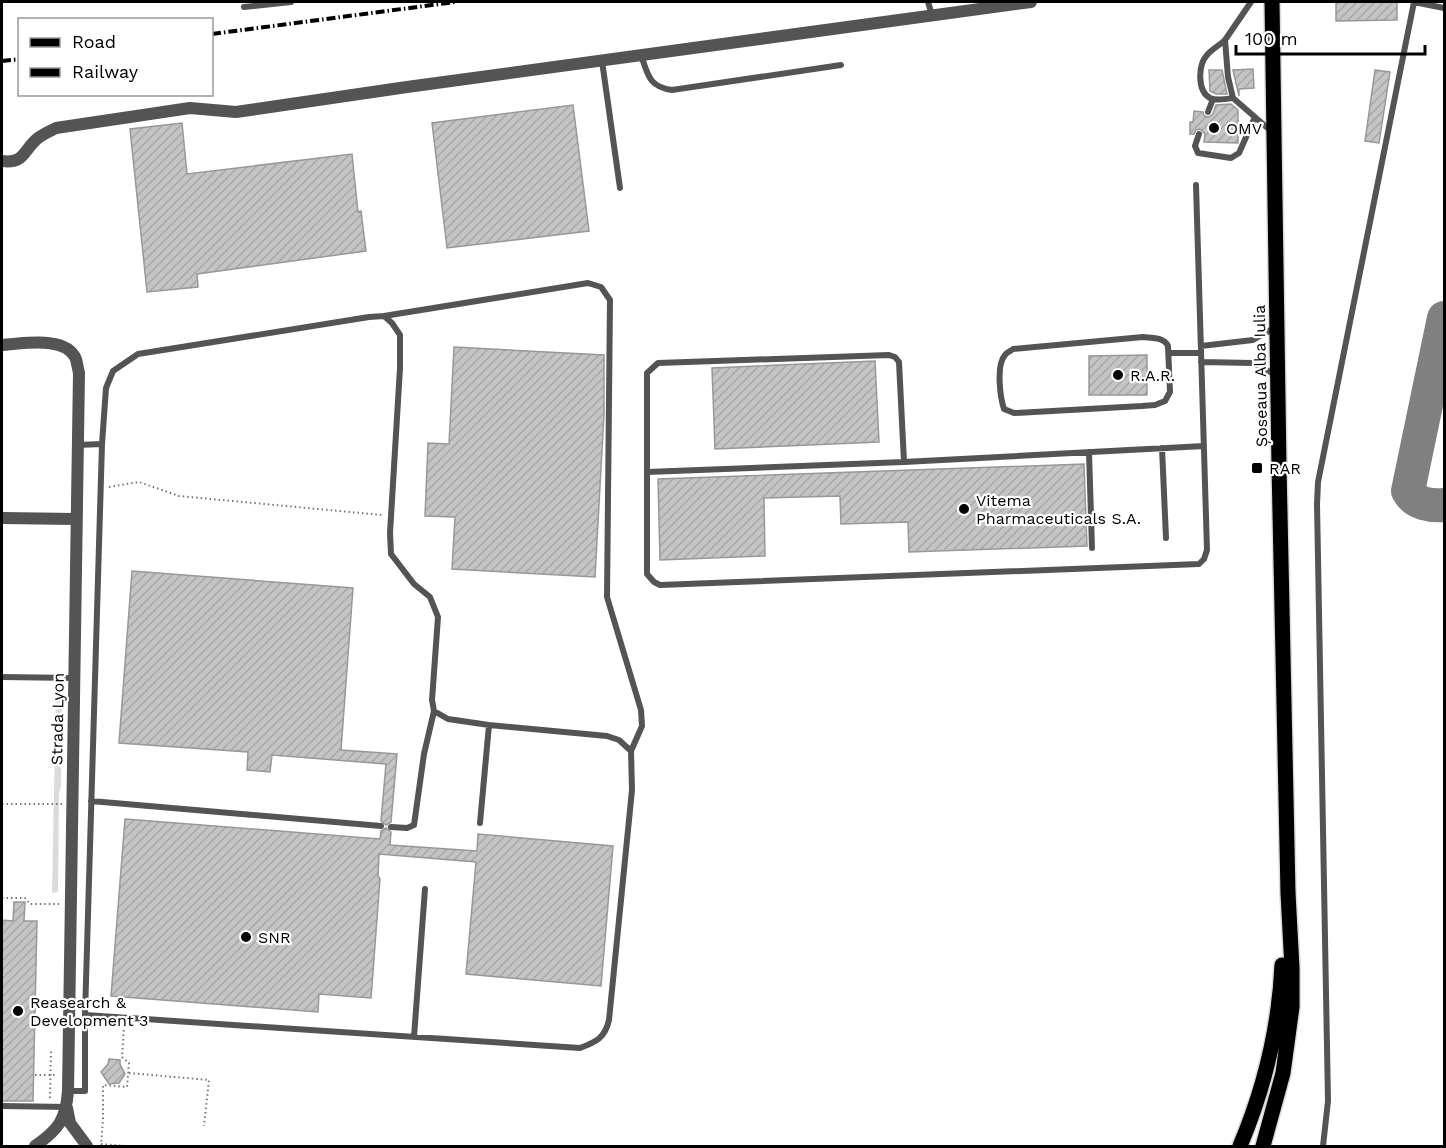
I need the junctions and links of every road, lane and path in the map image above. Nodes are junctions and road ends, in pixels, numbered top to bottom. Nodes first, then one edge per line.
1 (291, 2) edge
2 (927, 2) edge
3 (1031, 2) edge
4 (1251, 2) edge
5 (1272, 2) edge
6 (1414, 2) edge
7 (244, 7) dead end
8 (1444, 8) edge
9 (932, 15) junction
10 (1226, 40) junction
11 (640, 56) junction
12 (602, 61) junction
13 (840, 64) dead end
14 (1233, 98) junction
15 (1213, 99) junction
16 (1208, 112) dead end
17 (1254, 117) junction
18 (1199, 134) dead end
19 (1274, 134) junction
20 (2, 161) edge
21 (1196, 185) dead end
22 (620, 188) dead end
23 (384, 316) junction
24 (1277, 327) junction
25 (2, 345) edge
26 (1201, 349) junction
27 (1170, 352) junction
28 (1201, 362) junction
29 (1278, 375) junction
30 (102, 444) junction
31 (77, 445) junction
32 (1204, 446) junction
33 (1162, 448) junction
34 (1089, 452) junction
35 (904, 462) junction
36 (647, 472) junction
37 (101, 488) junction
38 (391, 516) junction
39 (2, 518) edge
40 (76, 519) junction
41 (1166, 538) dead end
42 (1092, 548) dead end
43 (2, 677) edge
44 (74, 678) junction
45 (434, 711) junction
46 (489, 725) junction
47 (631, 751) junction
48 (91, 801) junction
49 (2, 804) edge
50 (72, 804) junction
51 (480, 823) dead end
52 (381, 826) dead end
53 (391, 827) dead end
54 (425, 889) dead end
55 (1288, 893) junction
56 (2, 898) edge
57 (71, 903) junction
58 (85, 1015) junction
59 (124, 1016) junction
60 (414, 1037) junction
61 (51, 1049) dead end
62 (128, 1073) junction
63 (35, 1075) dead end
64 (50, 1075) junction
65 (68, 1075) junction
66 (68, 1091) junction
67 (2, 1106) edge
68 (50, 1107) junction
69 (67, 1107) junction
70 (204, 1126) dead end
71 (101, 1145) edge
72 (35, 1146) edge
73 (87, 1146) edge
74 (125, 1146) edge
75 (1240, 1146) edge
76 (1263, 1146) edge
77 (1323, 1146) edge

1 - 7 lane
2 - 9 lane
3 - 9 street
4 - 10 lane
5 - 19 main road, Șoseaua Alba Iulia
6 - 8 lane
6 - 77 lane
9 - 11 street
10 - 14 lane
10 - 15 lane
11 - 12 street
11 - 13 lane
12 - 20 street
12 - 22 lane
14 - 15 lane
14 - 17 lane
15 - 16 lane
17 - 18 lane
17 - 19 lane
19 - 24 main road, Șoseaua Alba Iulia
21 - 26 lane
23 - 30 lane
23 - 38 lane
23 - 47 lane
24 - 26 lane
24 - 29 main road, Șoseaua Alba Iulia
25 - 31 street, Strada Lyon
26 - 27 lane
26 - 28 lane
27 - 27 lane
28 - 29 lane
28 - 32 lane
29 - 55 main road, Șoseaua Alba Iulia
30 - 31 lane
30 - 37 lane
31 - 40 street, Strada Lyon
32 - 33 lane
32 - 36 lane
33 - 34 lane
33 - 41 lane
34 - 35 lane
34 - 42 lane
35 - 36 lane
35 - 36 lane
37 - 38 path
37 - 48 lane
38 - 45 lane
39 - 40 street
40 - 44 street, Strada Lyon
43 - 44 lane
44 - 50 street, Strada Lyon
45 - 46 lane
45 - 53 lane
46 - 47 lane
46 - 51 lane
47 - 60 lane
48 - 52 lane
48 - 58 lane
49 - 50 path
50 - 57 street, Strada Lyon
54 - 60 lane
55 - 75 main road, Șoseaua Alba Iulia
55 - 76 main road, Șoseaua Alba Iulia
56 - 57 path
57 - 65 street, Strada Lyon
58 - 59 lane
58 - 66 lane
59 - 60 lane
59 - 62 path
61 - 64 path
62 - 70 path
62 - 71 path
63 - 64 path
64 - 65 path
64 - 68 path
65 - 66 street, Strada Lyon
66 - 69 street, Strada Lyon
67 - 68 lane
68 - 69 lane
69 - 72 street, Strada Lyon
69 - 73 street
71 - 74 path

